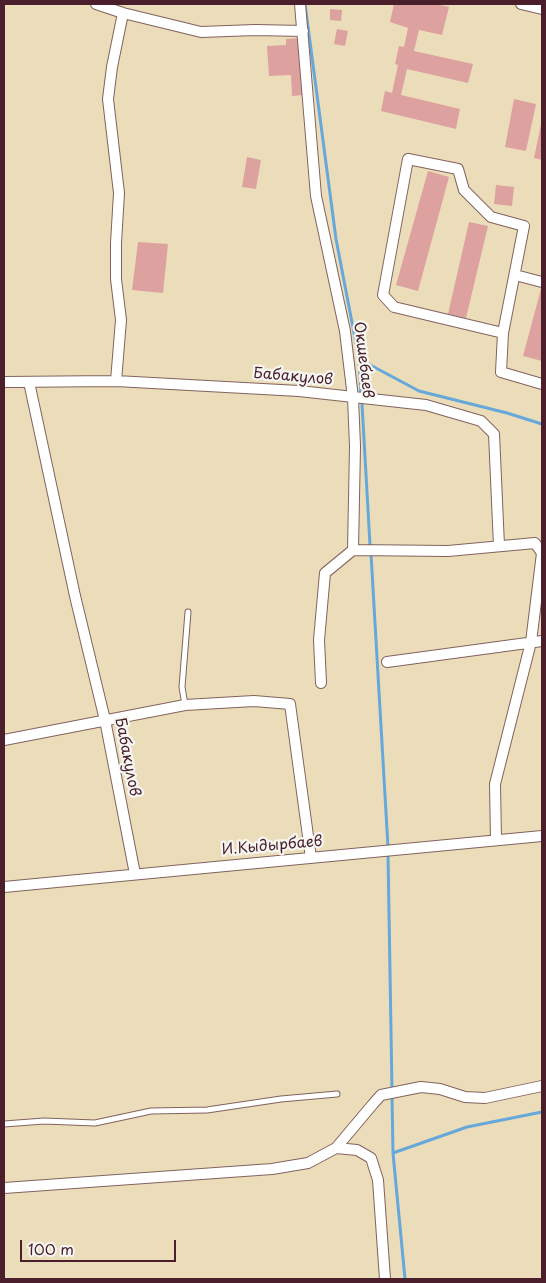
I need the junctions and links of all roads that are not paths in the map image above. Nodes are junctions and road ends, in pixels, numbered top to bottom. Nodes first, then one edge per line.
1 (96, 4) edge
2 (300, 4) edge
3 (521, 4) edge
4 (542, 9) edge
5 (123, 12) junction
6 (303, 31) junction
7 (515, 275) junction
8 (542, 282) edge
9 (503, 333) junction
10 (116, 381) junction
11 (4, 382) edge
12 (29, 382) junction
13 (542, 384) edge
14 (353, 398) junction
15 (498, 546) junction
16 (353, 550) junction
17 (188, 612) dead end
18 (542, 641) edge
19 (531, 642) junction
20 (387, 662) dead end
21 (321, 683) dead end
22 (184, 705) junction
23 (105, 720) junction
24 (4, 740) edge
25 (542, 836) edge
26 (496, 840) junction
27 (311, 858) junction
28 (134, 874) junction
29 (4, 887) edge
30 (542, 1086) edge
31 (337, 1094) dead end
32 (4, 1124) edge
33 (336, 1148) junction
34 (4, 1188) edge
35 (385, 1279) edge

1 - 5 street
2 - 6 street, Окшебаев
3 - 4 street
5 - 6 street
5 - 10 street
6 - 14 street, Окшебаев
7 - 8 street
7 - 9 street
7 - 9 street
9 - 13 street
10 - 12 street, Бабакулов
10 - 14 street, Бабакулов
11 - 12 street, Бабакулов
12 - 23 street, Бабакулов
14 - 15 street, Бабакулов
14 - 16 street, Окшебаев
15 - 16 street
15 - 19 street
16 - 21 street
17 - 22 lane
18 - 19 street
19 - 20 street
19 - 26 street
22 - 23 street
22 - 27 street
23 - 24 street
23 - 28 street, Бабакулов
25 - 26 street, И.Кыдырбаев
26 - 27 street, И.Кыдырбаев
27 - 28 street, И.Кыдырбаев
28 - 29 street, И.Кыдырбаев
30 - 33 street
31 - 32 lane
33 - 34 street
33 - 35 street

